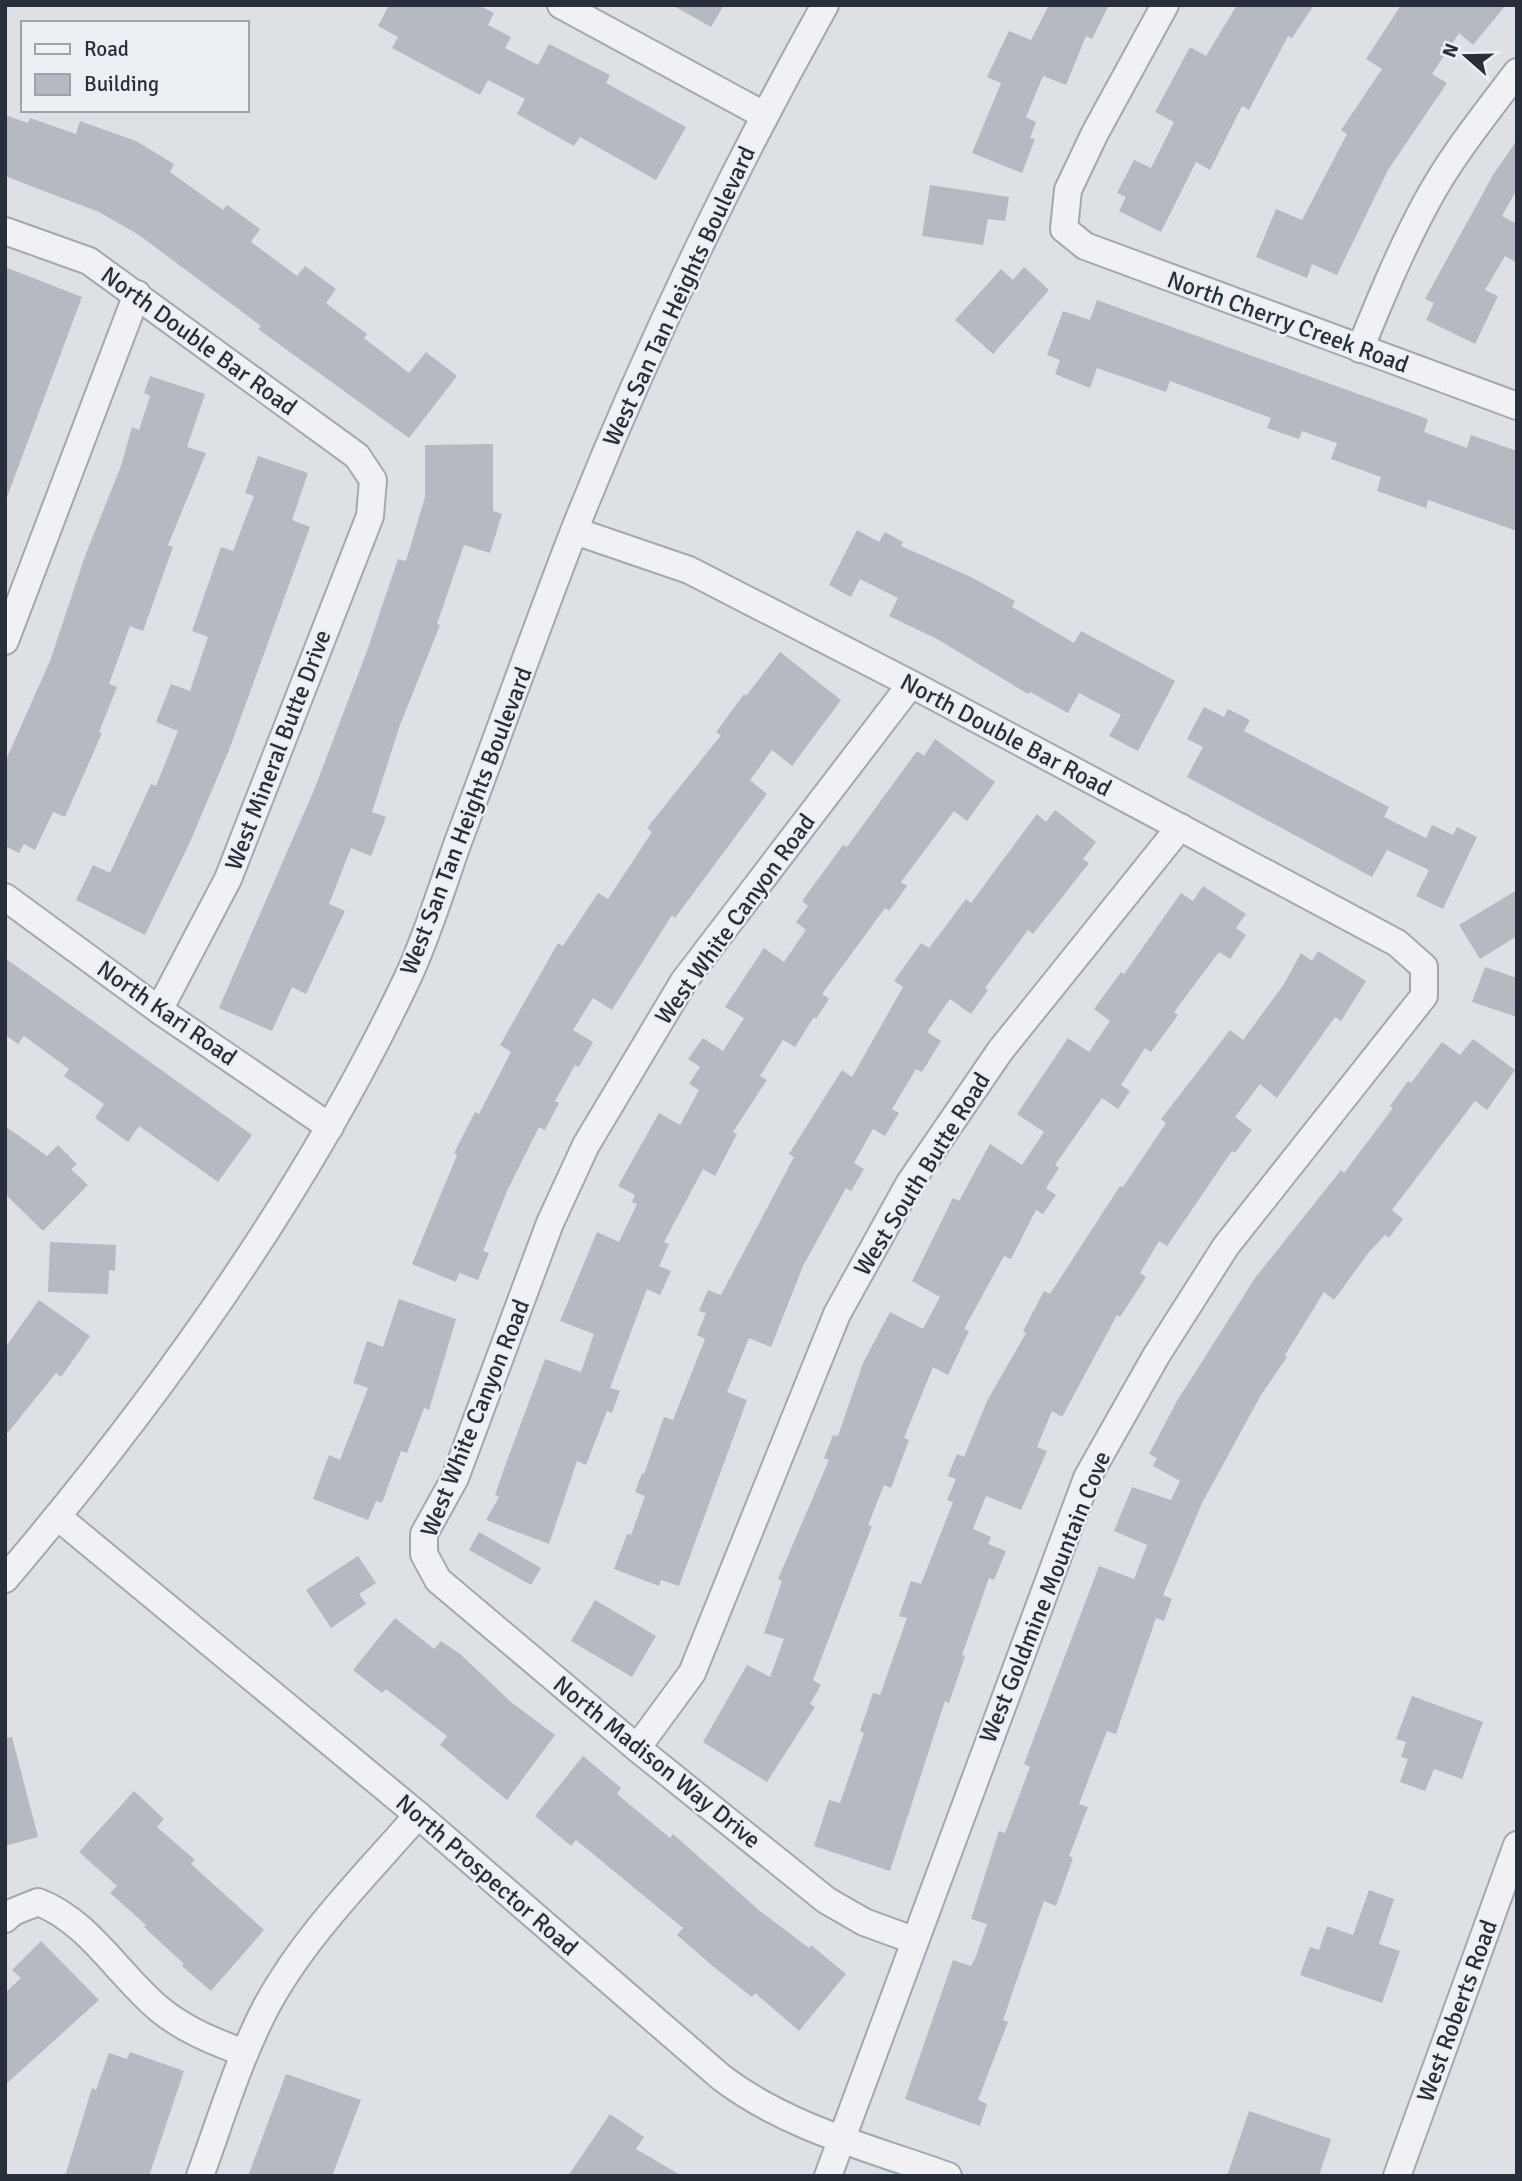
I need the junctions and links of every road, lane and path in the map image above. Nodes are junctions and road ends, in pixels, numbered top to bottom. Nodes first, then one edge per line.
1 (825, 5) edge
2 (1165, 5) edge
3 (577, 9) edge
4 (1517, 72) edge
5 (764, 115) junction
6 (5, 231) edge
7 (137, 294) junction
8 (1360, 349) junction
9 (1517, 406) edge
10 (373, 480) joint
11 (575, 531) junction
12 (5, 641) edge
13 (911, 684) junction
14 (1181, 827) junction
15 (5, 897) edge
16 (1423, 967) joint
17 (159, 1010) junction
18 (330, 1127) junction
19 (58, 1517) junction
20 (424, 1554) joint
21 (5, 1579) edge
22 (637, 1748) junction
23 (418, 1815) junction
24 (1517, 1845) edge
25 (5, 1919) edge
26 (913, 1940) junction
27 (244, 2053) junction
28 (842, 2138) junction
29 (200, 2176) edge
30 (828, 2176) edge
31 (948, 2176) edge
32 (1397, 2176) edge

1 - 5 street, West San Tan Heights Boulevard
2 - 8 street, North Cherry Creek Road
3 - 5 street
4 - 8 street
5 - 11 street, West San Tan Heights Boulevard
6 - 7 street, North Double Bar Road
7 - 10 street, North Double Bar Road
7 - 12 street
8 - 9 street, North Cherry Creek Road
10 - 17 street, West Mineral Butte Drive
11 - 13 street, North Double Bar Road
11 - 18 street, West San Tan Heights Boulevard
13 - 14 street, North Double Bar Road
13 - 20 street, West White Canyon Road
14 - 16 street, North Double Bar Road
14 - 22 street, West South Butte Road
15 - 17 street, North Kari Road
16 - 26 street, West Goldmine Mountain Cove
17 - 18 street, North Kari Road
18 - 19 street, West San Tan Heights Boulevard
19 - 21 street, West San Tan Heights Boulevard
19 - 23 street, North Prospector Road
20 - 22 street, North Madison Way Drive
22 - 26 street, North Madison Way Drive
23 - 27 street
23 - 28 street, North Prospector Road
24 - 32 street, West Roberts Road
25 - 27 street
26 - 28 street, West Goldmine Mountain Cove
27 - 29 street
28 - 30 street, West Goldmine Mountain Cove
28 - 31 street, North Prospector Road

